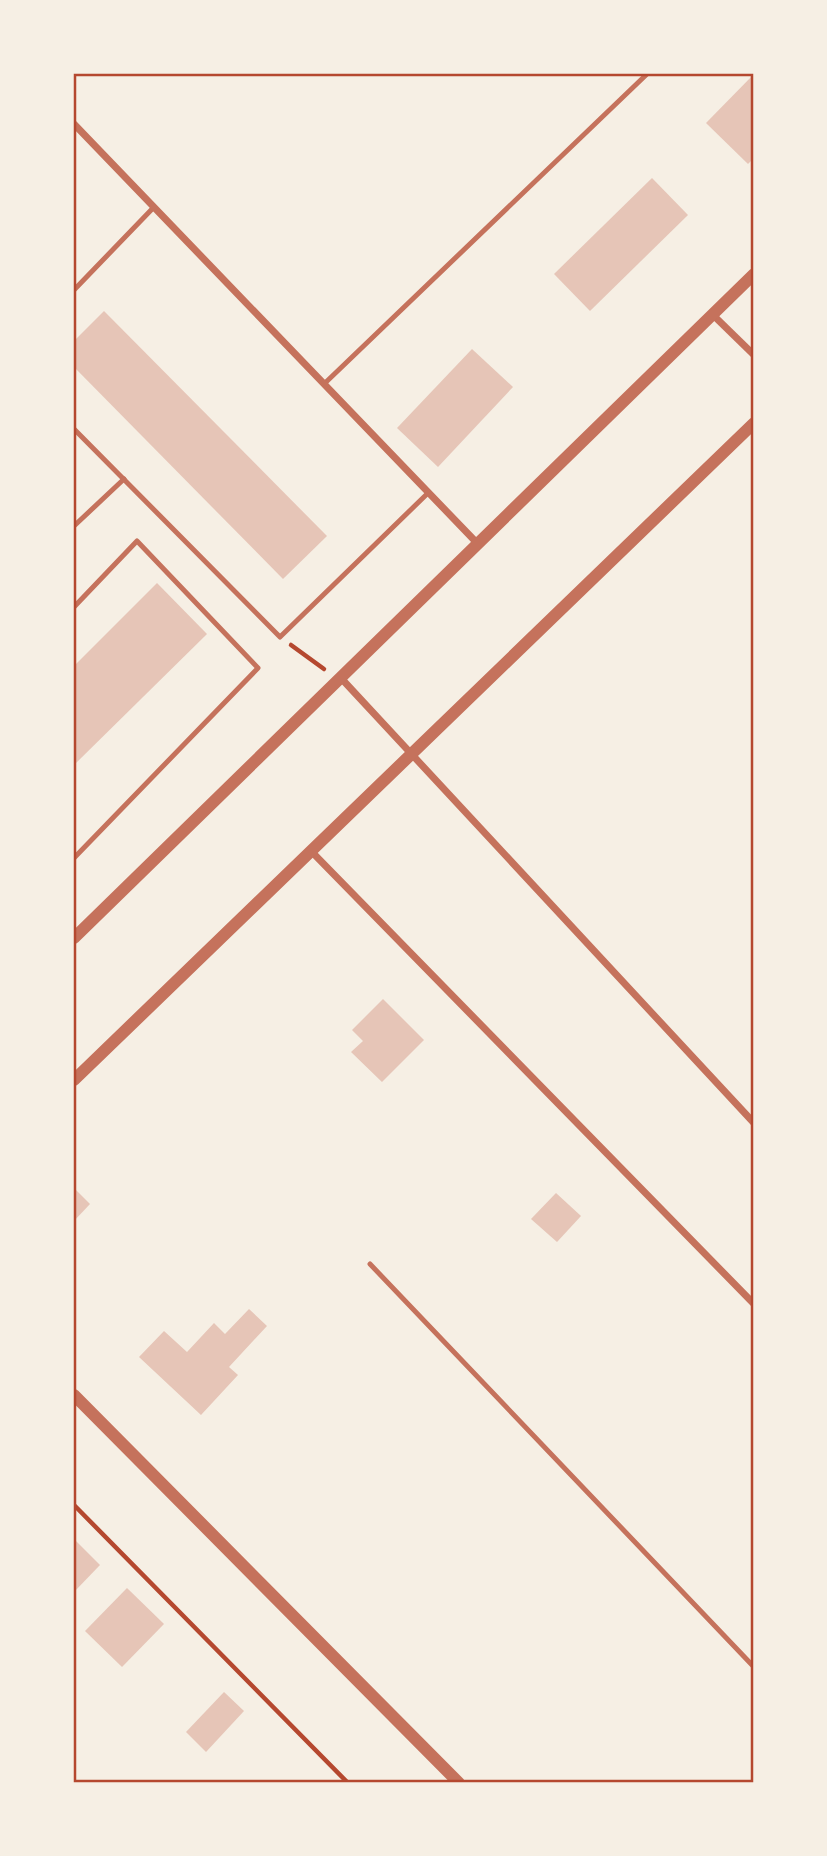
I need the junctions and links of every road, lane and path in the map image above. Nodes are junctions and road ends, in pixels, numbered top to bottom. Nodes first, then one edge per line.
1 (647, 74) edge
2 (74, 124) edge
3 (153, 206) junction
4 (754, 274) edge
5 (74, 290) edge
6 (711, 313) junction
7 (754, 355) edge
8 (324, 384) junction
9 (754, 423) edge
10 (74, 429) edge
11 (124, 479) junction
12 (428, 493) junction
13 (74, 526) edge
14 (477, 543) junction
15 (74, 607) edge
16 (280, 636) junction
17 (340, 677) junction
18 (412, 753) junction
19 (310, 851) junction
20 (74, 858) edge
21 (74, 938) edge
22 (74, 1080) edge
23 (754, 1123) edge
24 (370, 1264) dead end
25 (754, 1304) edge
26 (74, 1395) edge
27 (74, 1505) edge
28 (754, 1667) edge
29 (348, 1783) edge
30 (459, 1783) edge

1 - 8 lane
2 - 3 street
3 - 5 lane
3 - 8 street
4 - 6 street
6 - 7 street
6 - 14 street
8 - 12 street
9 - 18 street
10 - 11 lane
11 - 13 lane
11 - 16 lane
12 - 14 street
12 - 16 lane
14 - 17 street
15 - 20 lane
16 - 17 path
17 - 18 street
17 - 21 street
18 - 19 street
18 - 23 street
19 - 22 street
19 - 25 street
24 - 28 lane
26 - 30 street
27 - 29 path

